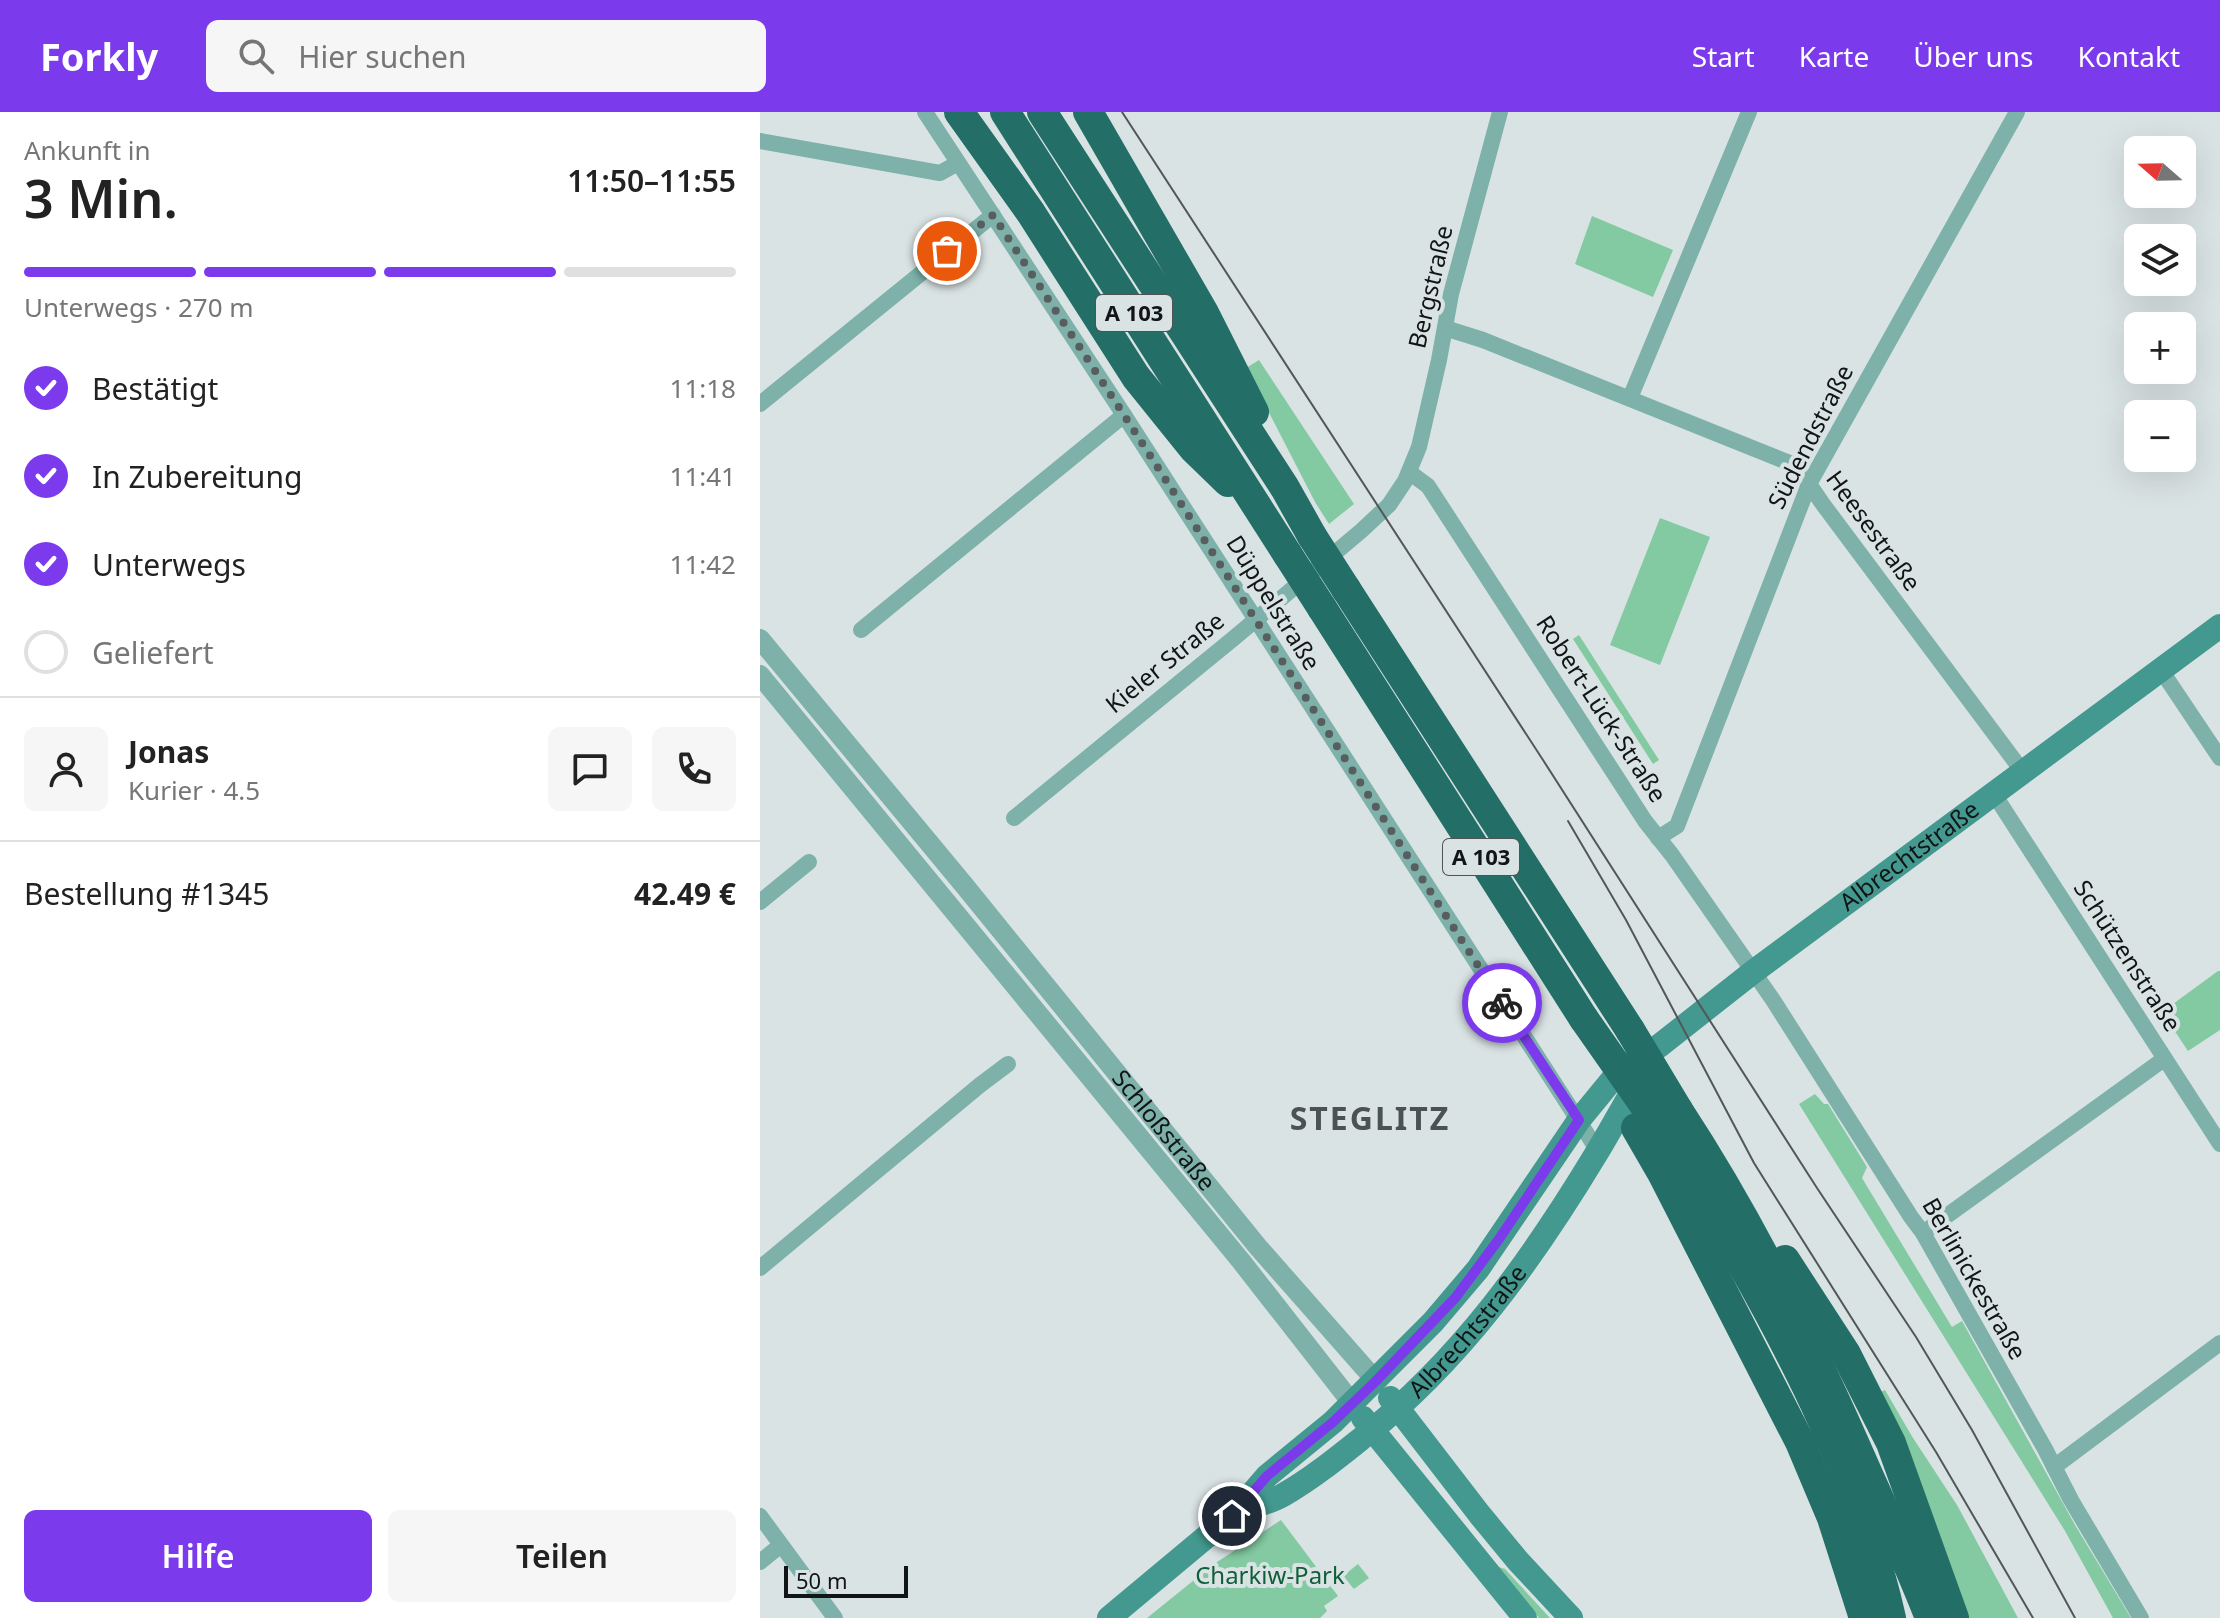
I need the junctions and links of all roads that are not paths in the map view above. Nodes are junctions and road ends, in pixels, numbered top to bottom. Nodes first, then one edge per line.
1 (925, 112) edge
2 (959, 112) edge
3 (1005, 112) edge
4 (1042, 112) edge
5 (1088, 112) edge
6 (1500, 112) edge
7 (1749, 112) edge
8 (2017, 112) edge
9 (760, 141) edge
10 (958, 163) junction
11 (993, 215) junction
12 (1445, 328) junction
13 (1630, 398) junction
14 (760, 404) edge
15 (1124, 415) junction
16 (1409, 472) junction
17 (1809, 484) junction
18 (1285, 488) junction
19 (1261, 514) junction
20 (1255, 619) junction
21 (2220, 626) edge
22 (861, 630) dead end
23 (760, 639) edge
24 (2161, 670) junction
25 (760, 675) edge
26 (2220, 758) edge
27 (2023, 772) junction
28 (1994, 794) junction
29 (1014, 818) dead end
30 (1658, 838) junction
31 (809, 862) dead end
32 (760, 902) edge
33 (1753, 972) junction
34 (1659, 1046) junction
35 (2164, 1059) junction
36 (1008, 1064) dead end
37 (1579, 1120) junction
38 (1610, 1128) junction
39 (2220, 1144) edge
40 (1702, 1146) junction
41 (1598, 1151) junction
42 (1923, 1233) junction
43 (760, 1268) edge
44 (2220, 1343) edge
45 (1376, 1381) junction
46 (1352, 1403) junction
47 (1399, 1408) junction
48 (1820, 1422) junction
49 (1372, 1430) junction
50 (2054, 1467) junction
51 (1236, 1512) junction
52 (760, 1516) edge
53 (781, 1545) junction
54 (760, 1562) edge
55 (835, 1618) edge
56 (1109, 1618) edge
57 (1525, 1618) edge
58 (1571, 1618) edge
59 (1864, 1618) edge
60 (1891, 1618) edge
61 (1930, 1618) edge
62 (1954, 1618) edge
63 (2141, 1618) edge

1 - 10 street, Düppelstraße
2 - 19 highway
3 - 19 highway, A 103
4 - 18 highway, A 103
5 - 18 highway
6 - 12 street, Bergstraße
7 - 13 street
8 - 17 street, Südendstraße
9 - 10 street
10 - 11 street, Düppelstraße
11 - 14 street
11 - 15 street, Düppelstraße
12 - 13 street, Heesestraße
12 - 16 street, Bergstraße
13 - 17 street, Heesestraße
15 - 20 street, Düppelstraße
15 - 22 street
16 - 20 street, Kieler Straße
16 - 30 street, Robert-Lück-Straße
17 - 27 street, Heesestraße
17 - 30 street, Südendstraße
18 - 40 highway, A 103, bridge
19 - 48 highway, A 103, bridge
20 - 29 street, Kieler Straße
20 - 37 street, Düppelstraße
21 - 24 main road, Albrechtstraße
23 - 45 street, Schloßstraße
24 - 26 street
24 - 27 main road, Albrechtstraße
25 - 46 street, Schloßstraße
27 - 28 main road, Albrechtstraße
28 - 33 main road, Albrechtstraße
28 - 35 street, Schützenstraße
30 - 33 street, Robert-Lück-Straße
31 - 32 street
33 - 34 main road, Albrechtstraße
33 - 42 street, Berlinickestraße
34 - 37 main road, Albrechtstraße
34 - 38 main road, Albrechtstraße
35 - 39 street, Schützenstraße
35 - 42 street
36 - 43 street
37 - 38 street
37 - 41 street, Düppelstraße
37 - 45 main road, Albrechtstraße
38 - 41 main road, Albrechtstraße
40 - 48 highway
40 - 62 highway
41 - 47 main road, Albrechtstraße
42 - 50 street, Berlinickestraße
44 - 50 street
45 - 46 main road, Albrechtstraße
45 - 47 main road, Schloßstraße
46 - 49 main road, Schloßstraße
46 - 51 main road, Albrechtstraße
47 - 49 main road, Albrechtstraße
47 - 58 main road, Schloßstraße
48 - 59 highway
48 - 60 highway
48 - 61 highway
49 - 51 main road, Albrechtstraße
49 - 57 main road, Schloßstraße
50 - 63 street, Berlinickestraße
51 - 56 main road
52 - 53 street
53 - 54 street
53 - 55 street

